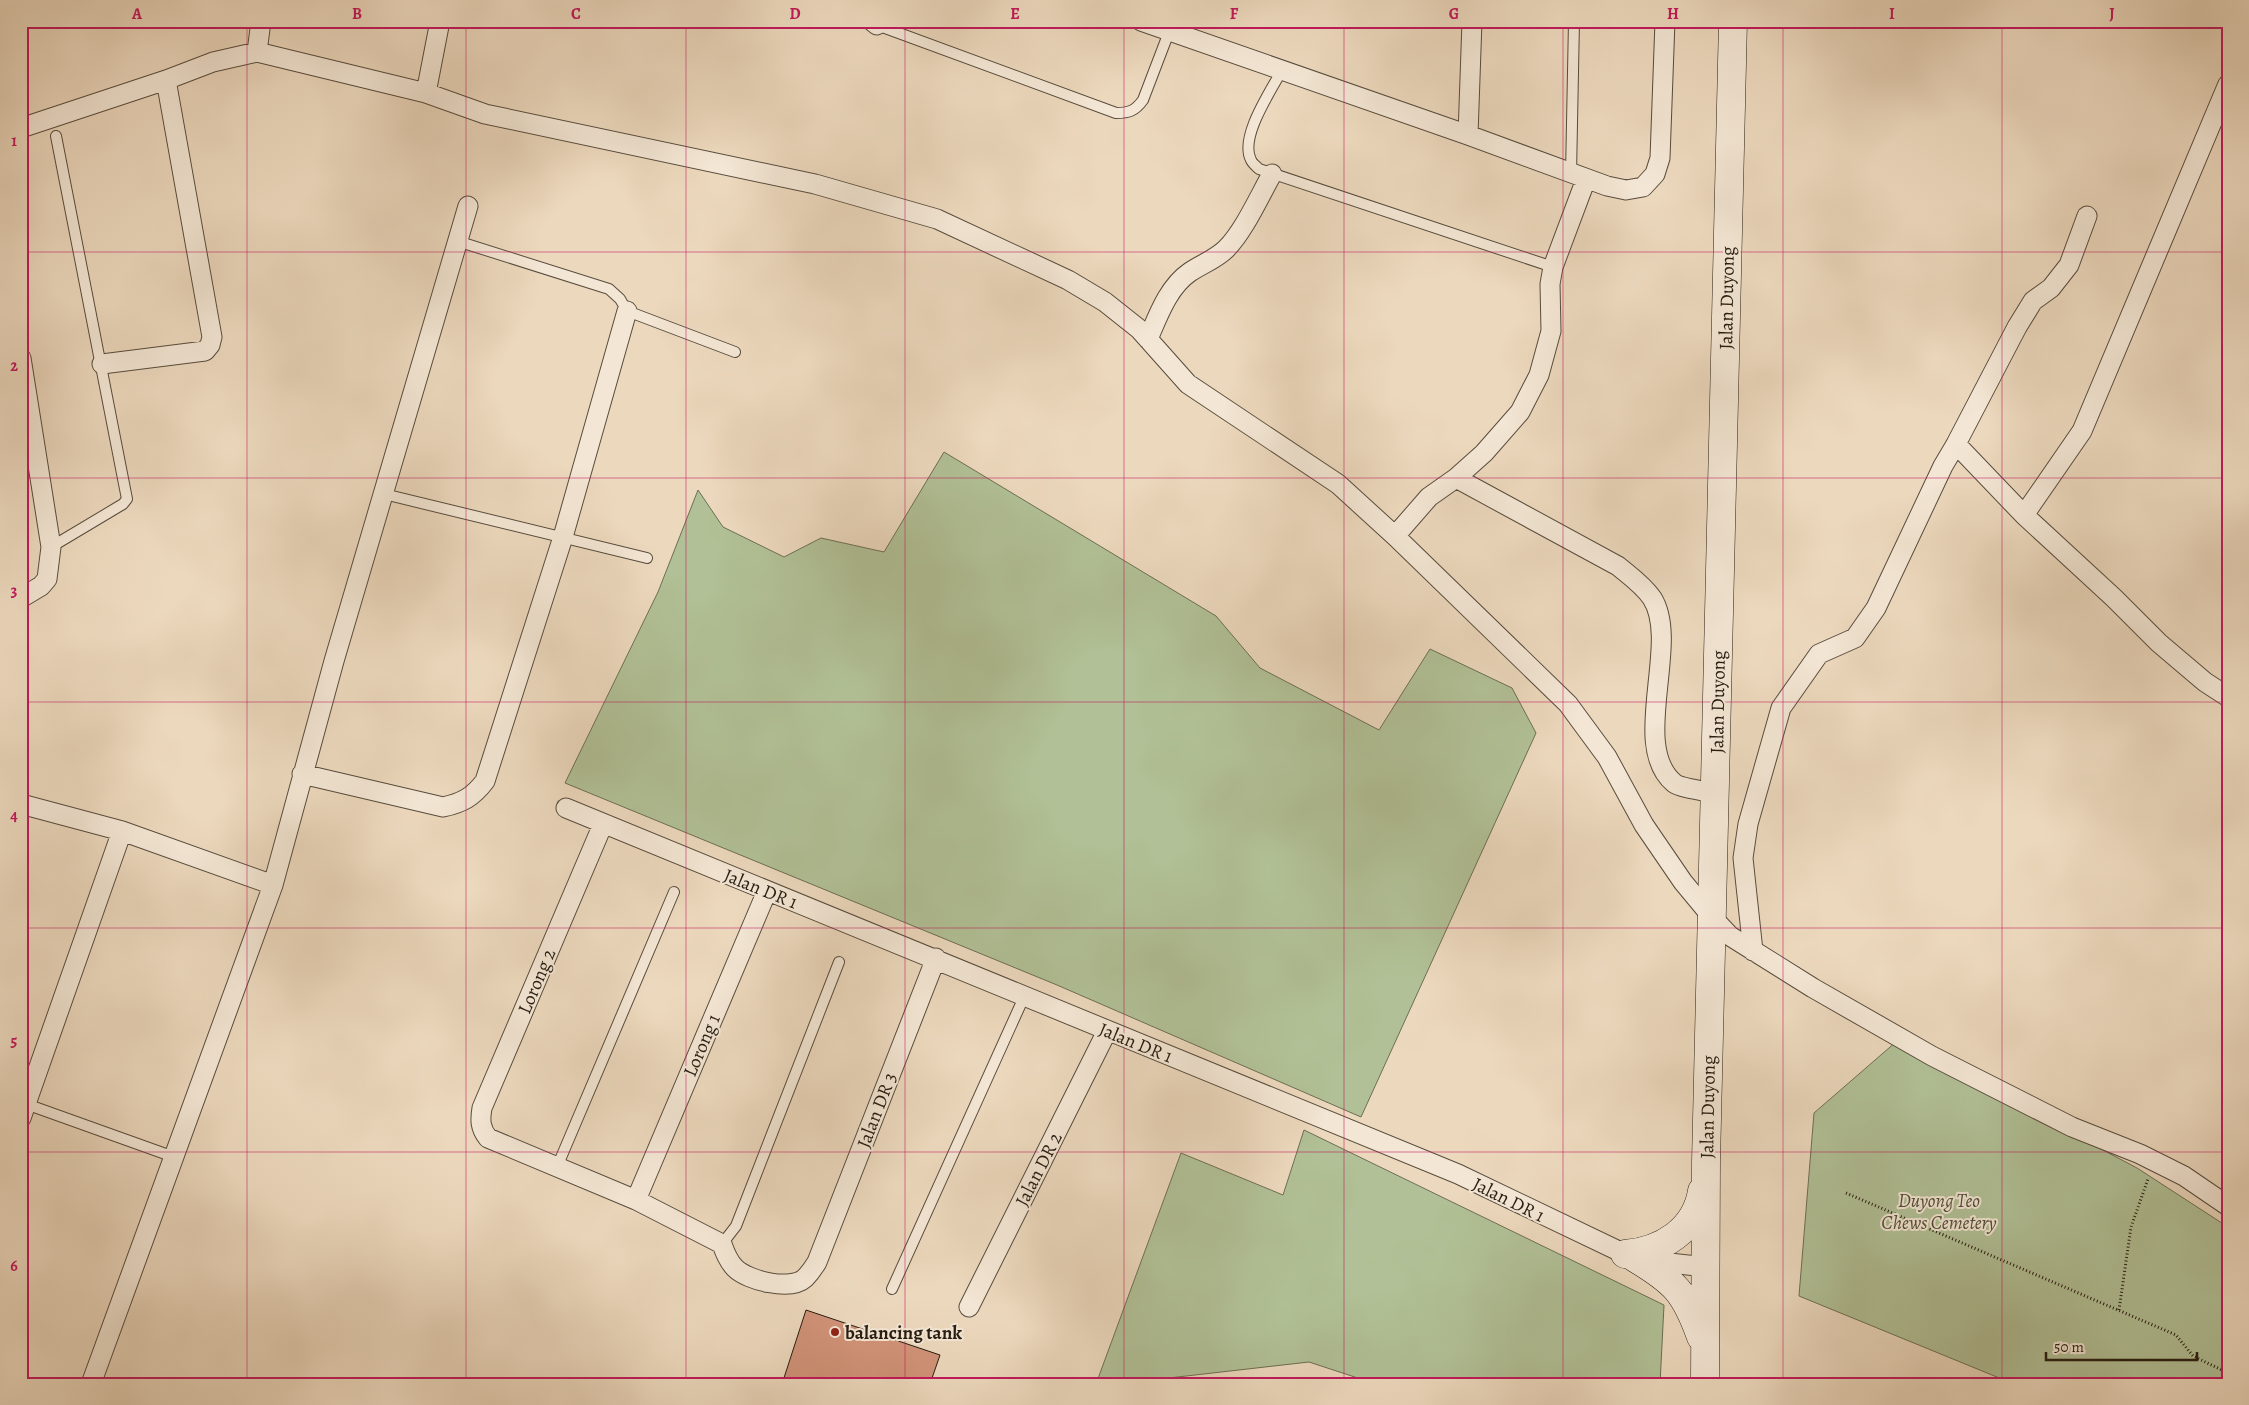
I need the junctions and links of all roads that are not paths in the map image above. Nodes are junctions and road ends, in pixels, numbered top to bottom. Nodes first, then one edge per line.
1 (261, 21) edge
2 (440, 21) edge
3 (1140, 21) edge
4 (1472, 21) edge
5 (1574, 21) edge
6 (1665, 21) edge
7 (1733, 21) edge
8 (874, 23) edge
9 (1169, 32) junction
10 (257, 52) junction
11 (1282, 70) junction
12 (166, 80) junction
13 (2228, 84) edge
14 (426, 93) junction
15 (21, 128) edge
16 (1468, 135) junction
17 (56, 136) dead end
18 (1272, 174) junction
19 (1578, 176) junction
20 (468, 206) dead end
21 (2087, 216) dead end
22 (457, 241) junction
23 (1553, 267) junction
24 (627, 310) junction
25 (1148, 340) junction
26 (736, 352) dead end
27 (21, 358) edge
28 (102, 364) junction
29 (1956, 444) junction
30 (1456, 478) junction
31 (384, 494) junction
32 (2024, 516) junction
33 (1395, 536) junction
34 (563, 537) junction
35 (50, 547) junction
36 (647, 558) dead end
37 (21, 598) edge
38 (2228, 697) edge
39 (302, 774) junction
40 (1714, 793) junction
41 (21, 804) edge
42 (566, 808) dead end
43 (603, 824) junction
44 (122, 831) junction
45 (273, 885) junction
46 (766, 891) junction
47 (674, 892) dead end
48 (1712, 917) junction
49 (1753, 950) junction
50 (936, 958) junction
51 (840, 962) dead end
52 (1024, 996) junction
53 (1107, 1031) junction
54 (23, 1108) edge
55 (174, 1157) junction
56 (1706, 1162) junction
57 (557, 1167) junction
58 (636, 1200) junction
59 (2228, 1206) edge
60 (722, 1244) junction
61 (1630, 1256) junction
62 (1706, 1267) junction
63 (892, 1289) dead end
64 (969, 1307) dead end
65 (1705, 1347) junction
66 (91, 1384) edge
67 (1705, 1384) edge

1 - 10 street
2 - 14 street
3 - 9 street
4 - 16 street
5 - 19 lane
6 - 19 street
7 - 40 main road, Jalan Duyong
8 - 9 lane
9 - 11 street
10 - 12 street
10 - 14 street
11 - 16 street
11 - 18 lane
12 - 15 street
12 - 28 street
13 - 32 street
14 - 25 street
16 - 19 street
17 - 28 lane
18 - 23 lane
18 - 25 street
19 - 23 street
20 - 22 street
21 - 29 street
22 - 24 lane
22 - 31 street
23 - 30 street
24 - 26 lane
24 - 34 street
25 - 33 street
27 - 35 street
28 - 35 lane
29 - 32 street
29 - 49 street
30 - 33 street
30 - 40 street
31 - 34 lane
31 - 39 street
32 - 38 street
33 - 48 street
34 - 36 lane
34 - 39 street
35 - 37 street
39 - 45 street
40 - 48 main road, Jalan Duyong
41 - 44 street
42 - 43 street, Jalan DR 1
43 - 46 street, Jalan DR 1
43 - 57 street, Lorong 2
44 - 45 street
44 - 54 street
45 - 55 street
46 - 50 street, Jalan DR 1
46 - 58 street, Lorong 1
47 - 57 lane
48 - 49 street
48 - 56 main road, Jalan Duyong
49 - 59 street
50 - 52 street, Jalan DR 1
50 - 60 street, Jalan DR 3
51 - 60 lane
52 - 53 street, Jalan DR 1
52 - 63 lane
53 - 61 street, Jalan DR 1
53 - 64 street, Jalan DR 2
54 - 55 lane
55 - 66 street
56 - 61 main road
56 - 62 main road, Jalan Duyong
57 - 58 street
58 - 60 street
61 - 62 street, Jalan DR 1
61 - 65 main road
62 - 65 main road, Jalan Duyong
65 - 67 main road, Jalan Duyong

